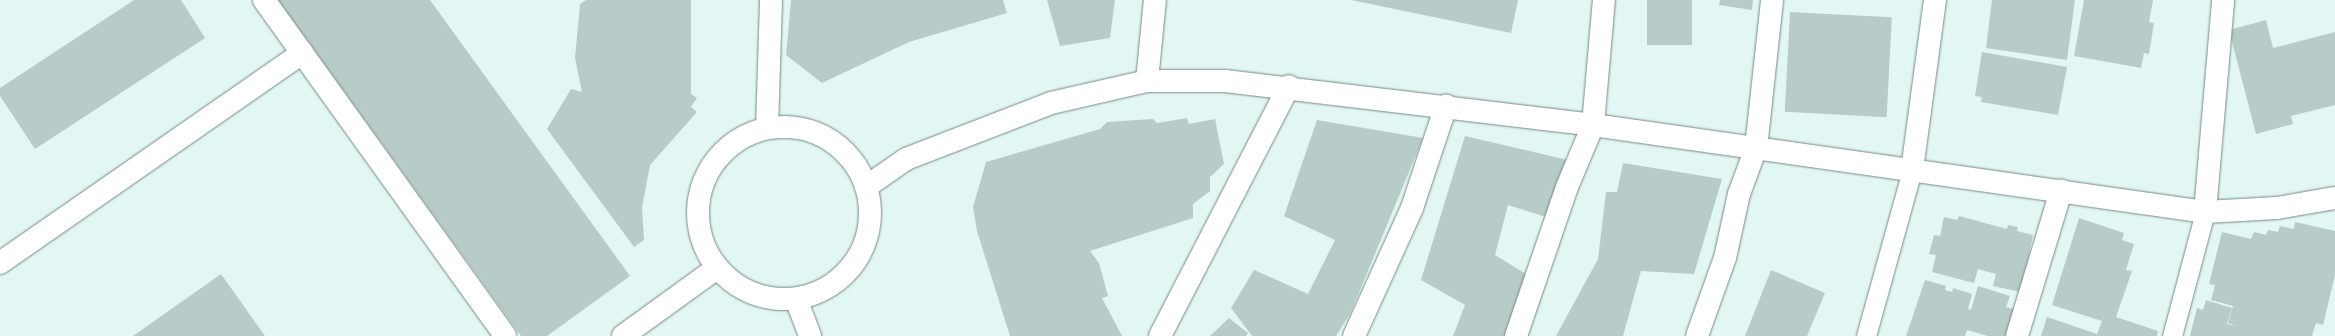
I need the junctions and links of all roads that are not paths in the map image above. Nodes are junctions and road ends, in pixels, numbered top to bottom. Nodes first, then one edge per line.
1 (264, 0) edge
2 (771, 0) edge
3 (1155, 0) edge
4 (1604, 0) edge
5 (1772, 0) edge
6 (1936, 0) edge
7 (2225, 0) edge
8 (302, 53) junction
9 (1147, 82) junction
10 (1289, 86) junction
11 (1446, 106) junction
12 (1593, 125) junction
13 (766, 128) junction
14 (1756, 148) junction
15 (1912, 170) junction
16 (866, 187) junction
17 (2061, 191) junction
18 (2335, 198) edge
19 (2206, 212) junction
20 (0, 263) edge
21 (717, 268) junction
22 (796, 299) junction
23 (505, 336) edge
24 (623, 336) edge
25 (810, 336) edge
26 (1160, 336) edge
27 (1354, 336) edge
28 (1516, 336) edge
29 (1698, 336) edge
30 (1866, 336) edge
31 (2017, 336) edge
32 (2172, 336) edge

1 - 8 street
2 - 13 street
3 - 9 street
4 - 12 street
5 - 14 street
6 - 15 street
7 - 19 street
8 - 20 street
8 - 23 street
9 - 10 street
9 - 16 street
10 - 11 street
10 - 26 street
11 - 12 street
11 - 27 street
12 - 14 street
12 - 28 street
13 - 16 street
13 - 21 street
14 - 15 street
14 - 29 street
15 - 17 street
15 - 30 lane
16 - 22 street
17 - 19 street
17 - 31 street
18 - 19 street
19 - 32 lane
21 - 22 street
21 - 24 street
22 - 25 street

